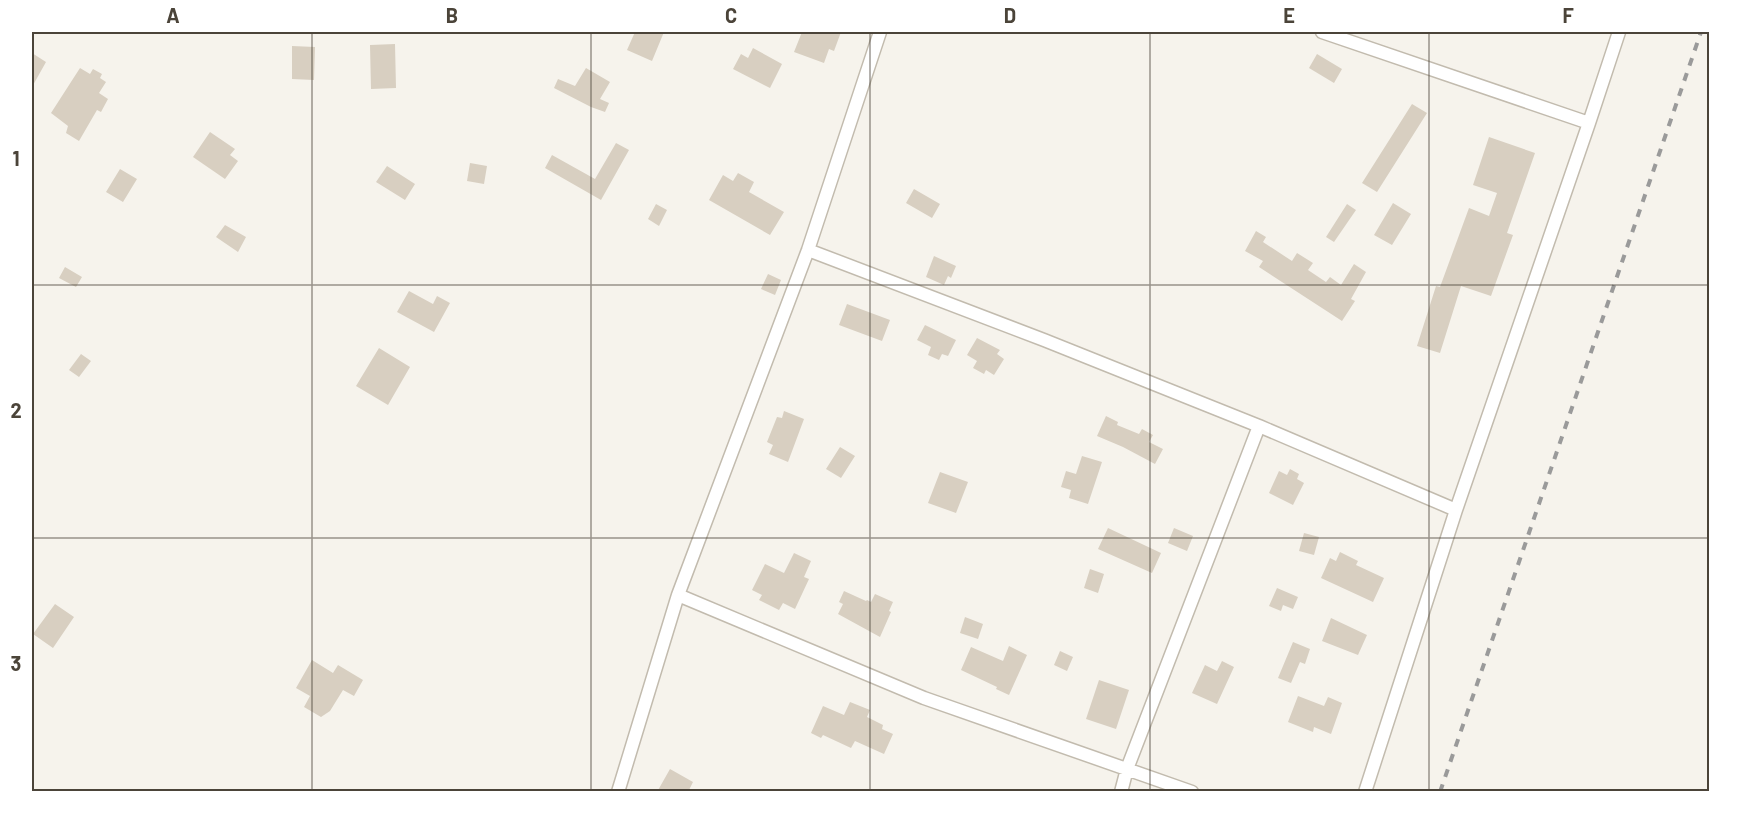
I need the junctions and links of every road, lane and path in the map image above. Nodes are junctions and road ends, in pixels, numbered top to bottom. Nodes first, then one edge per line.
1 (880, 32) edge
2 (1322, 32) edge
3 (1618, 32) edge
4 (1346, 35) edge
5 (1589, 123) junction
6 (808, 250) junction
7 (1258, 426) junction
8 (1455, 510) junction
9 (678, 595) junction
10 (1127, 769) junction
11 (618, 792) edge
12 (1121, 792) edge
13 (1192, 792) edge
14 (1365, 792) edge

1 - 6 street
2 - 4 street
3 - 5 street
4 - 5 street
5 - 8 street
6 - 7 street
6 - 9 street
7 - 8 street
7 - 10 street
8 - 14 street
9 - 10 street
9 - 11 street
10 - 12 street
10 - 13 street

